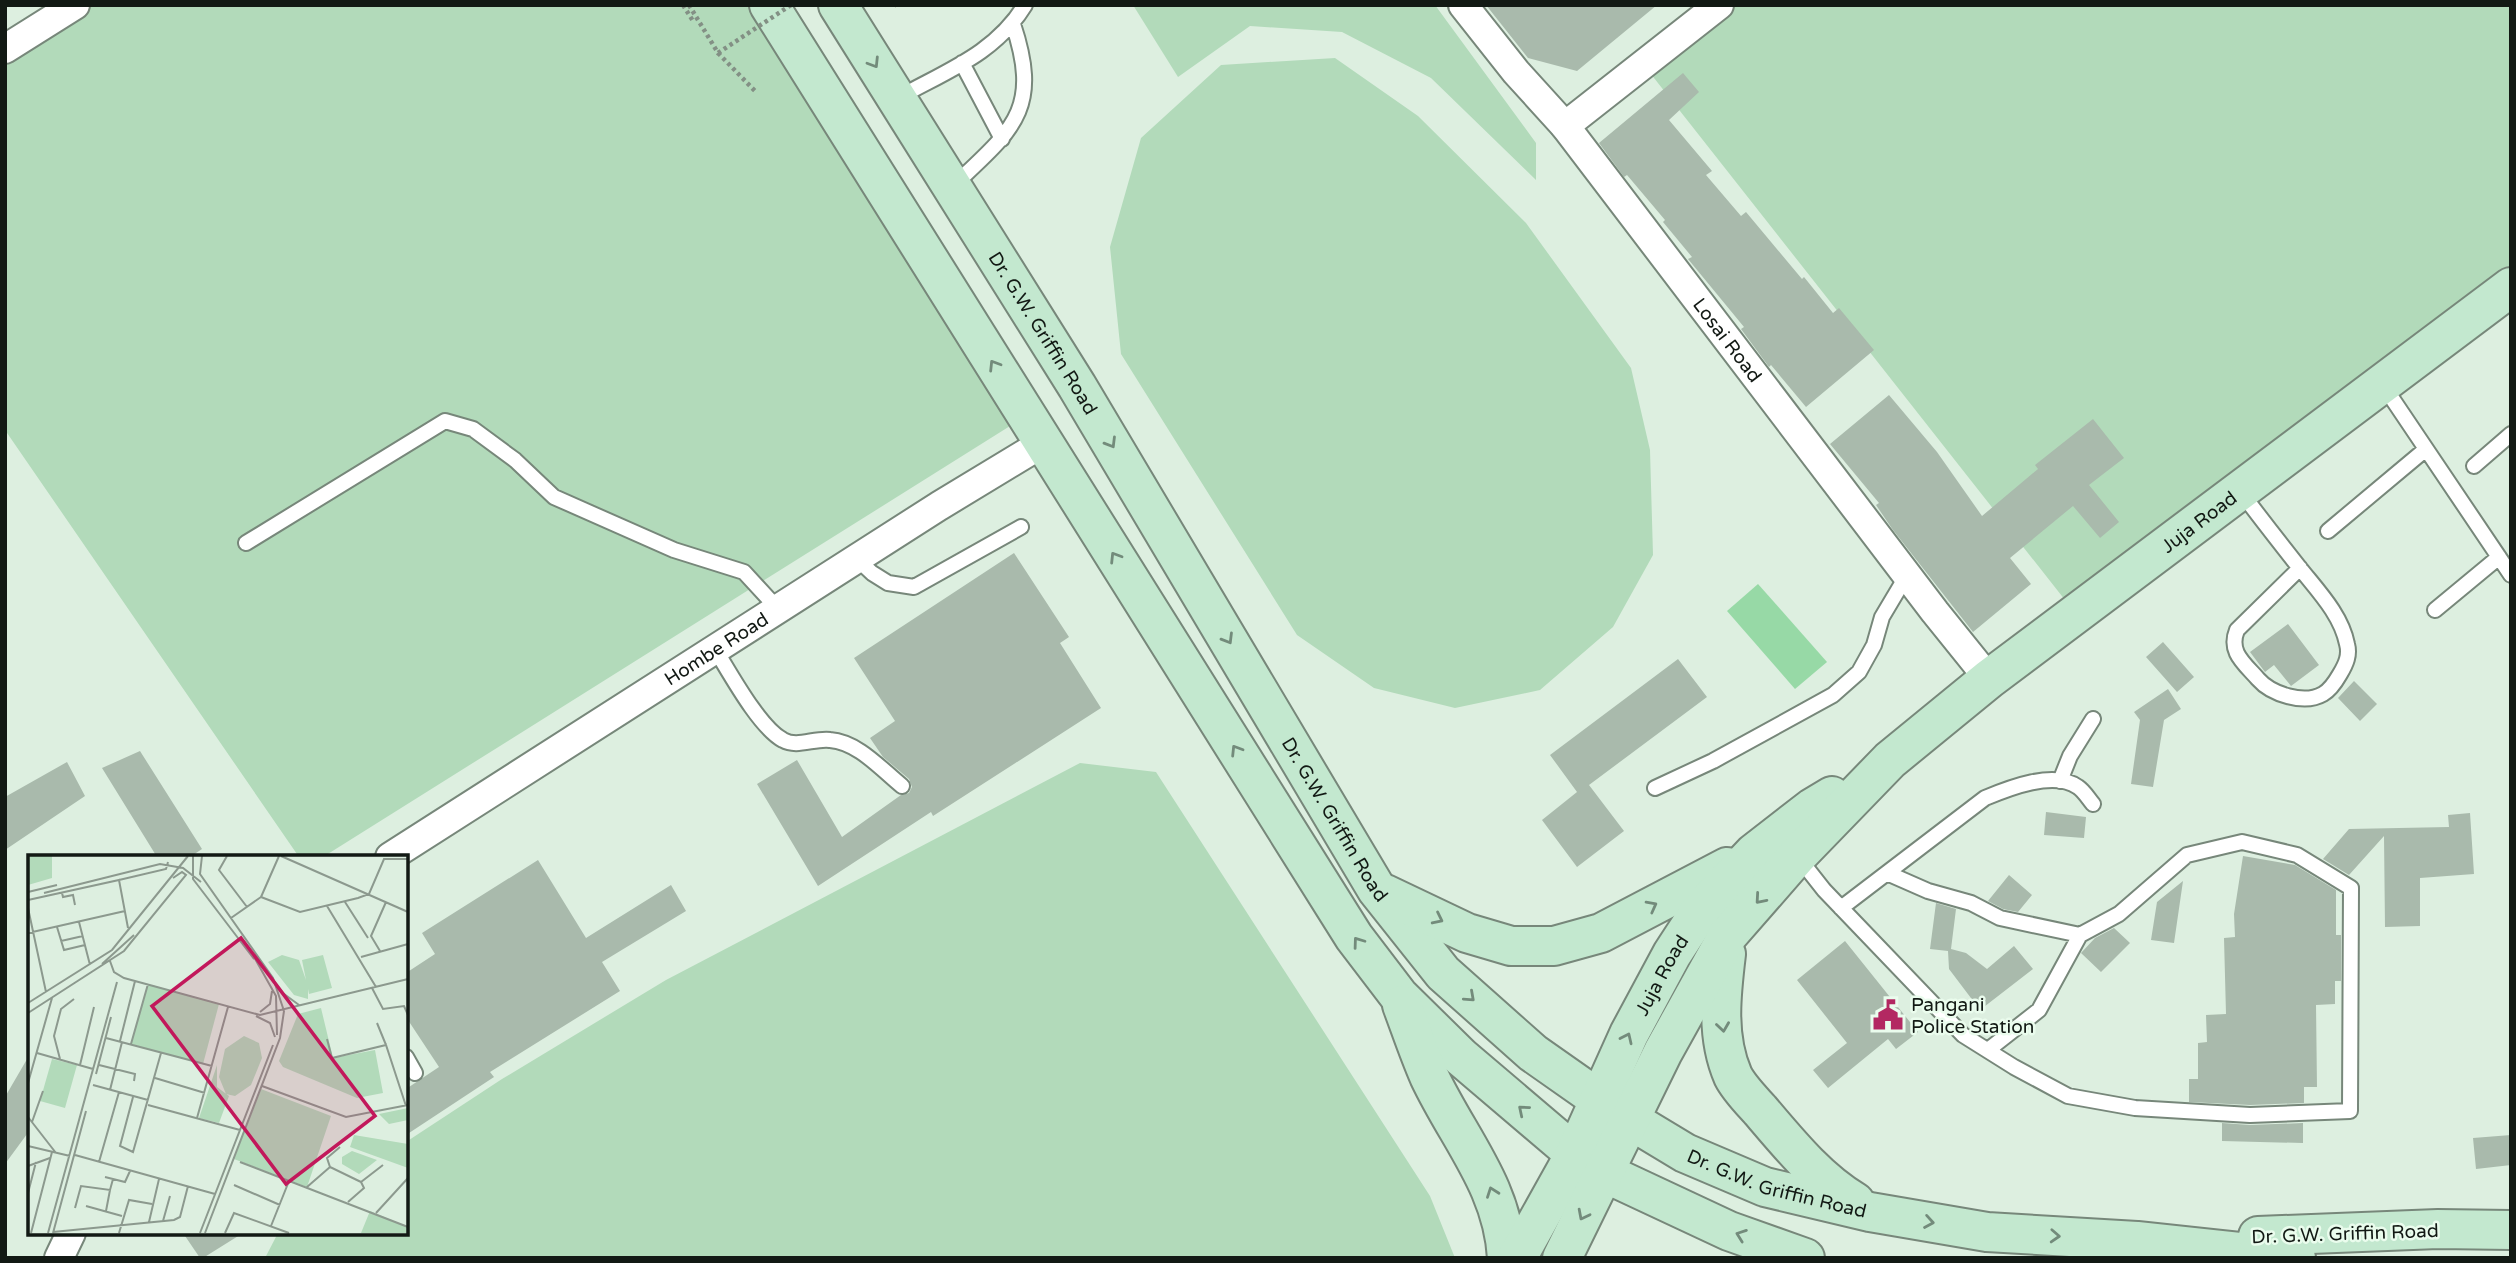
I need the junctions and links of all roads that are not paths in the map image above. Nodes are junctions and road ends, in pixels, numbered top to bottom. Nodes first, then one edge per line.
1 (75, 5) edge
2 (769, 5) edge
3 (838, 5) edge
4 (1025, 5) edge
5 (1463, 5) edge
6 (1719, 5) edge
7 (1013, 24) junction
8 (5, 49) edge
9 (962, 63) junction
10 (897, 99) junction
11 (1565, 126) junction
12 (1002, 139) junction
13 (952, 187) junction
14 (2511, 287) edge
15 (2382, 384) junction
16 (2511, 435) edge
17 (1043, 443) junction
18 (2426, 449) junction
19 (2474, 466) dead end
20 (2239, 491) junction
21 (1021, 527) dead end
22 (2328, 531) dead end
23 (246, 543) dead end
24 (2499, 557) junction
25 (856, 558) junction
26 (2300, 568) junction
27 (1907, 575) junction
28 (2511, 575) edge
29 (778, 609) junction
30 (2435, 610) dead end
31 (715, 649) junction
32 (1989, 679) junction
33 (2093, 719) dead end
34 (1890, 760) junction
35 (2060, 780) junction
36 (902, 786) dead end
37 (1655, 788) dead end
38 (2093, 804) dead end
39 (1754, 853) junction
40 (393, 855) edge
41 (1797, 856) junction
42 (1887, 873) junction
43 (1377, 890) junction
44 (1841, 908) junction
45 (1728, 935) junction
46 (2080, 935) junction
47 (1399, 996) junction
48 (1988, 1050) junction
49 (408, 1061) edge
50 (415, 1073) dead end
51 (1614, 1110) junction
52 (1590, 1163) junction
53 (1870, 1212) junction
54 (2511, 1230) edge
55 (70, 1235) edge
56 (2137, 1241) junction
57 (1803, 1257) edge
58 (59, 1258) edge
59 (1507, 1258) edge
60 (1517, 1258) edge
61 (1562, 1258) edge
62 (1795, 1258) edge
63 (2295, 1258) edge

1 - 8 street
17 -> 2 main road
3 -> 10 main road, Dr. G.W. Griffin Road
4 - 7 lane
5 - 11 street, Losai Road
6 - 11 street
7 - 9 lane
7 - 12 lane
9 - 10 lane
9 - 12 lane
10 - 13 main road, Dr. G.W. Griffin Road
11 - 27 street, Losai Road
12 - 13 lane
13 -> 43 main road, Dr. G.W. Griffin Road
14 - 15 main road, Juja Road
15 - 18 lane
15 - 20 main road, Juja Road
16 - 19 lane
17 - 25 street, Hombe Road
47 -> 17 main road
18 - 22 lane
18 - 24 lane
20 - 26 lane
20 - 32 main road, Juja Road
21 - 25 lane
23 - 29 lane
24 - 28 lane
24 - 30 lane
25 - 29 street, Hombe Road
26 - 26 lane
27 - 32 street, Losai Road
27 - 37 lane
29 - 31 street, Hombe Road
31 - 36 lane
31 - 40 street, Hombe Road
32 - 34 main road, Juja Road
33 - 35 lane
34 - 39 main road, Juja Road
34 - 41 main road, Juja Road
35 - 38 lane
35 - 42 lane
43 -> 39 main road
51 -> 39 main road, Juja Road
41 - 44 lane
41 -> 45 main road, Juja Road
42 - 44 lane
42 - 46 lane
43 -> 51 main road, Dr. G.W. Griffin Road
44 - 48 lane
45 - 51 main road, Juja Road
45 -> 53 main road
46 - 48 lane
46 - 48 lane
52 -> 47 main road
59 -> 47 main road
49 - 50 lane
51 - 52 main road, Juja Road
51 - 53 main road, Dr. G.W. Griffin Road
57 -> 52 main road
52 - 60 main road, Juja Road
52 -> 61 main road, Juja Road
53 -> 56 main road, Dr. G.W. Griffin Road
54 - 56 main road, Dr. G.W. Griffin Road
55 - 58 street
56 - 63 main road, Dr. G.W. Griffin Road
57 - 62 main road

